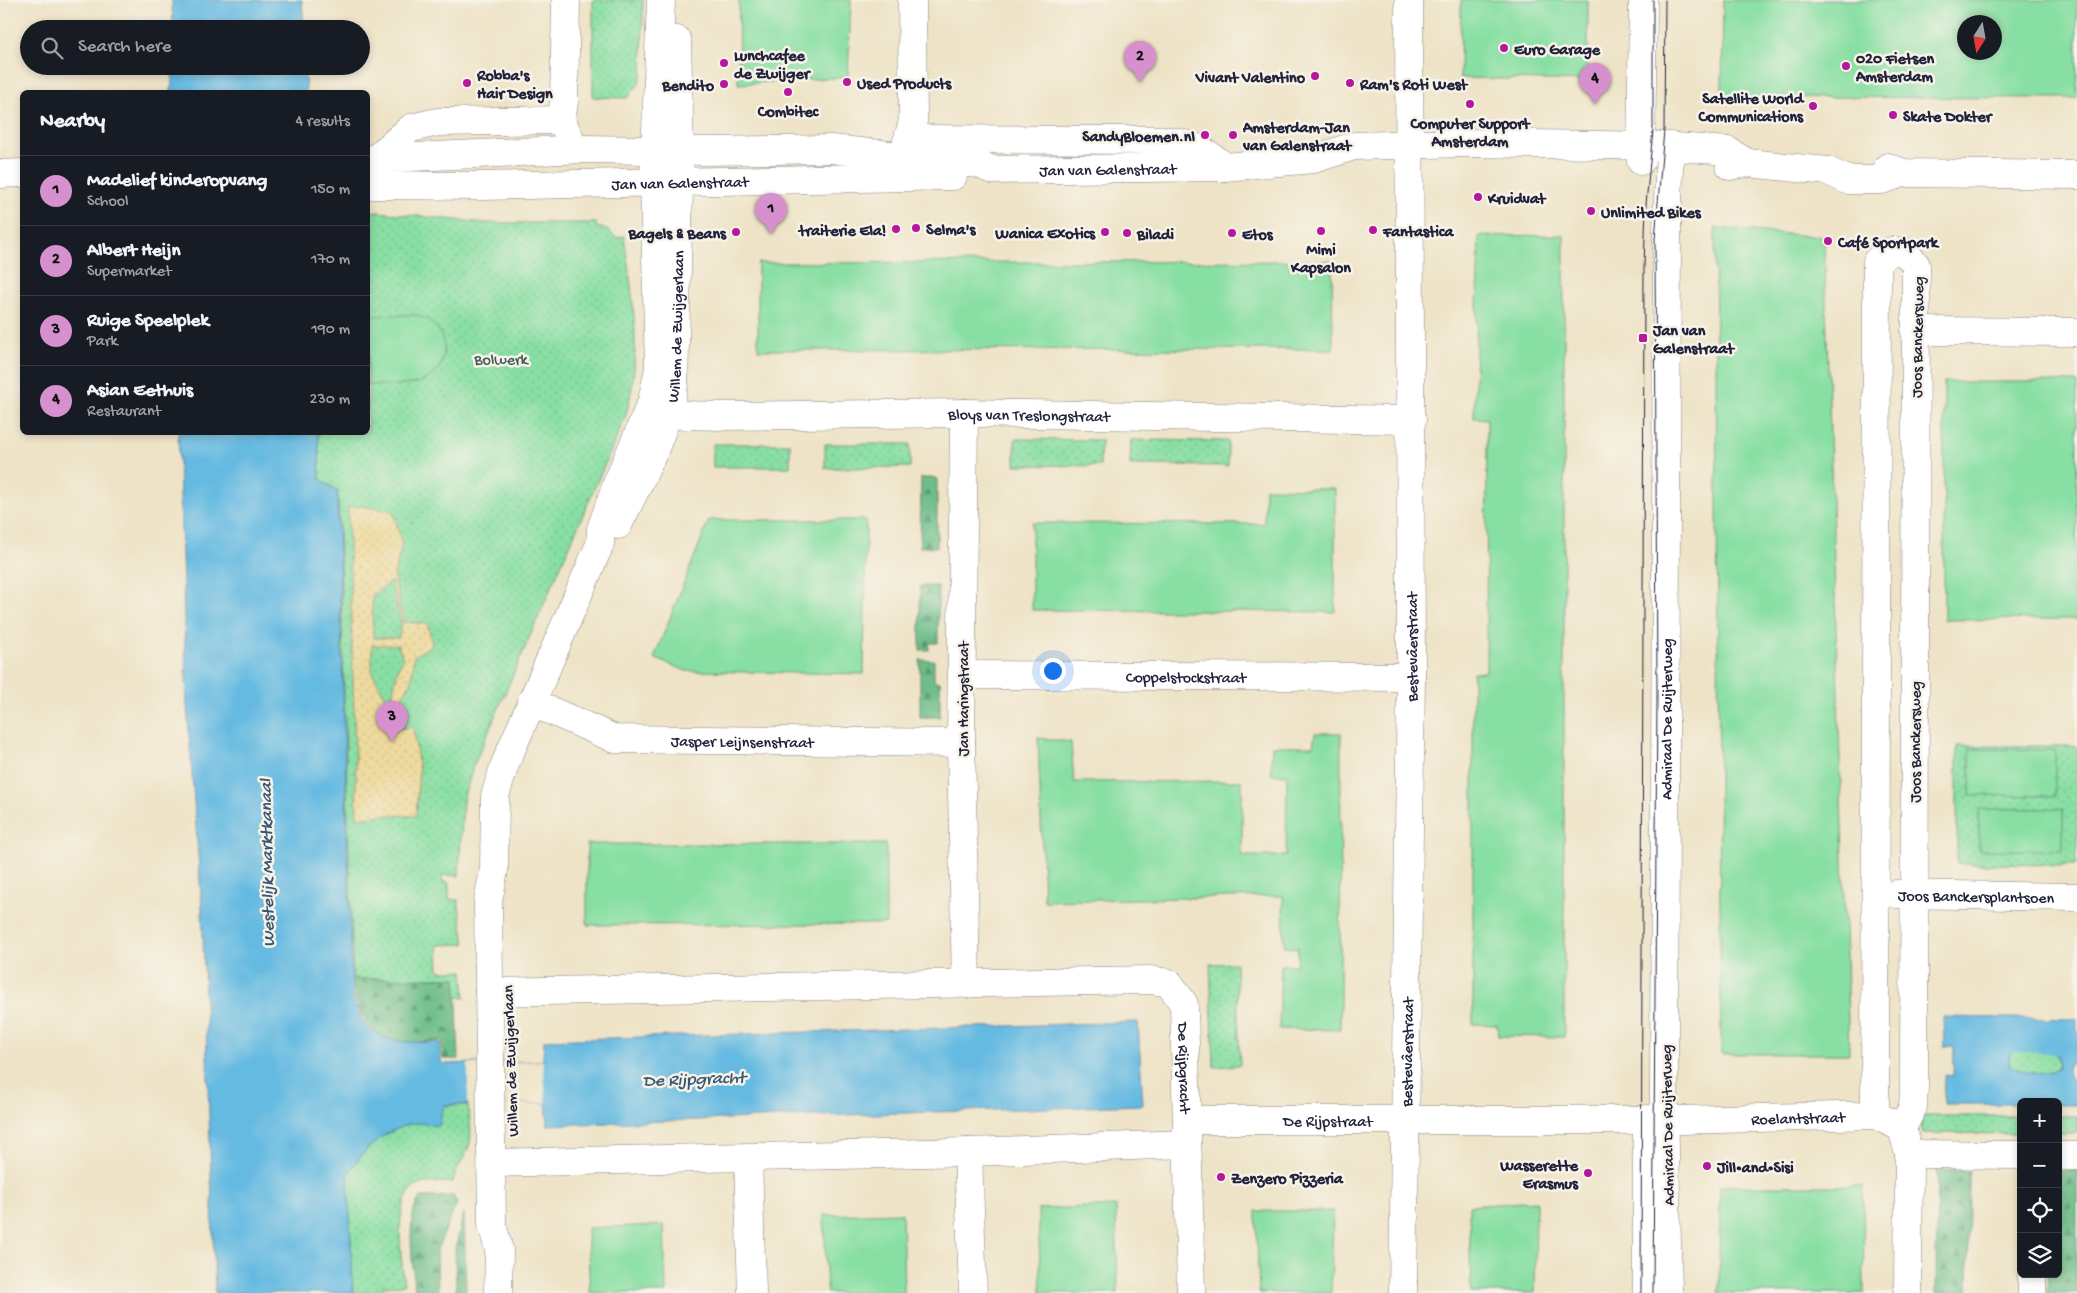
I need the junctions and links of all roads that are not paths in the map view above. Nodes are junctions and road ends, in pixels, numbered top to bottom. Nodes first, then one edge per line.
1 (566, 0) edge
2 (661, 0) edge
3 (677, 0) edge
4 (912, 0) edge
5 (1409, 0) edge
6 (1643, 0) edge
7 (562, 120) junction
8 (906, 147) junction
9 (584, 149) junction
10 (668, 150) junction
11 (1409, 152) junction
12 (1642, 153) junction
13 (1671, 155) junction
14 (371, 159) edge
15 (1225, 167) junction
16 (992, 170) junction
17 (20, 173) edge
18 (0, 174) edge
19 (2077, 175) edge
20 (878, 177) junction
21 (667, 182) junction
22 (370, 185) edge
23 (20, 191) edge
24 (0, 192) edge
25 (1915, 331) junction
26 (2077, 332) edge
27 (964, 413) junction
28 (657, 414) junction
29 (1412, 420) junction
30 (962, 675) junction
31 (1411, 677) junction
32 (531, 702) junction
33 (961, 743) junction
34 (1875, 893) junction
35 (1913, 894) junction
36 (2077, 896) edge
37 (966, 984) junction
38 (498, 991) junction
39 (1875, 1115) junction
40 (1404, 1118) junction
41 (1620, 1118) joint
42 (1657, 1119) junction
43 (1902, 1128) junction
44 (1186, 1132) junction
45 (968, 1152) junction
46 (1909, 1154) junction
47 (2017, 1155) edge
48 (2062, 1156) edge
49 (2077, 1156) edge
50 (748, 1158) junction
51 (502, 1163) junction
52 (2032, 1278) edge
53 (498, 1293) edge
54 (752, 1293) edge
55 (973, 1293) edge
56 (1191, 1293) edge
57 (1403, 1293) edge
58 (1647, 1293) edge
59 (1668, 1293) edge
60 (1908, 1293) edge
61 (2032, 1293) edge

1 - 7 street
2 - 10 street, Willem de Zwijgerlaan
3 - 10 street, Willem de Zwijgerlaan
4 - 8 street
5 - 11 street, Bestevâerstraat
6 - 12 street
7 - 9 street
7 - 14 street, Jan van Galenstraat
8 - 10 street, Jan van Galenstraat
8 - 15 street, Jan van Galenstraat
8 - 16 street, Jan van Galenstraat
8 - 20 street
9 - 10 street, Jan van Galenstraat
9 - 14 street, Jan van Galenstraat
10 - 21 street, Willem de Zwijgerlaan
11 - 12 street, Jan van Galenstraat
11 - 15 street, Jan van Galenstraat
11 - 29 street, Bestevâerstraat
12 - 13 street, Jan van Galenstraat
13 - 19 street, Jan van Galenstraat
13 - 42 street, Admiraal De Ruijterweg
15 - 16 street, Jan van Galenstraat
16 - 20 street, Jan van Galenstraat
17 - 18 street
20 - 21 street, Jan van Galenstraat
21 - 22 street, Jan van Galenstraat
21 - 28 street, Willem de Zwijgerlaan
23 - 24 street
25 - 26 street
25 - 34 street, Joos Banckersweg
25 - 35 street, Joos Banckersweg
27 - 28 street, Bloys van Treslongstraat
27 - 29 street, Bloys van Treslongstraat
27 - 30 street, Jan Haringstraat
28 - 32 street, Willem de Zwijgerlaan
29 - 31 street, Bestevâerstraat
30 - 31 street, Coppelstockstraat
30 - 33 street, Jan Haringstraat
31 - 40 street, Bestevâerstraat
32 - 33 street, Jasper Leijnsenstraat
32 - 38 street, Willem de Zwijgerlaan
33 - 37 street, Jan Haringstraat
34 - 35 street, Joos Banckersplantsoen
34 - 39 street, Joos Banckersweg
35 - 36 street, Joos Banckersplantsoen
35 - 43 street, Joos Banckersweg
37 - 38 street, De Rijpgracht
37 - 44 street, De Rijpgracht
38 - 51 street, Willem de Zwijgerlaan
39 - 42 street, Roelantstraat
39 - 43 street, Roelantstraat
40 - 41 street, De Rijpstraat
40 - 44 street, De Rijpstraat
40 - 57 street, Bestevâerstraat
41 - 42 street, Roelantstraat
42 - 58 street, Admiraal De Ruijterweg
42 - 59 street, Admiraal De Ruijterweg
43 - 46 street
44 - 45 street
44 - 56 street
45 - 50 street
45 - 55 street
46 - 47 street
46 - 60 street
48 - 49 street
50 - 51 street
50 - 54 street
51 - 53 street, Willem de Zwijgerlaan
52 - 61 street

